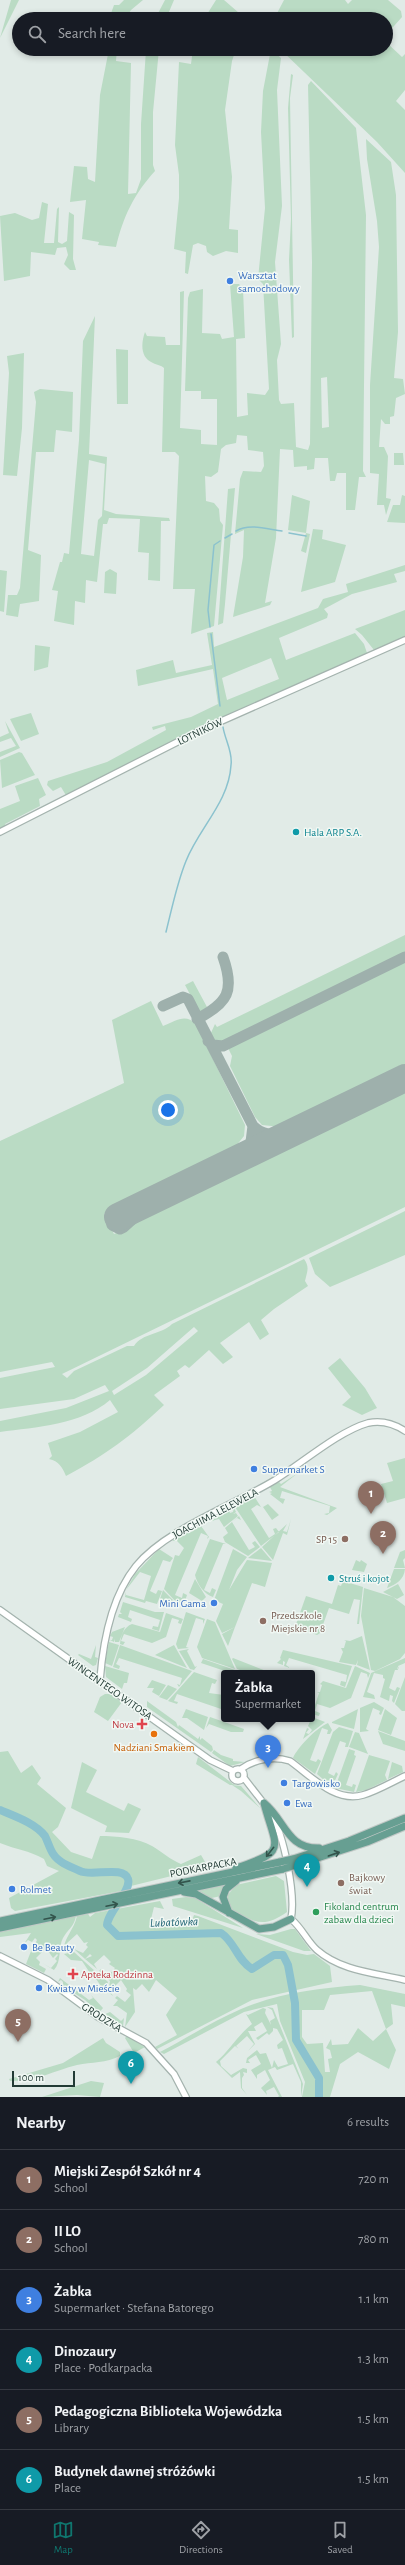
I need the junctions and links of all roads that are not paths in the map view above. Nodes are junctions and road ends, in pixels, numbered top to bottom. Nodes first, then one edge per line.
1 (405, 640) edge
2 (0, 832) edge
3 (405, 1430) edge
4 (0, 1610) edge
5 (100, 1680) junction
6 (232, 1773) junction
7 (242, 1775) junction
8 (405, 1776) edge
9 (264, 1803) junction
10 (405, 1818) edge
11 (405, 1826) edge
12 (327, 1848) junction
13 (295, 1862) junction
14 (281, 1865) junction
15 (222, 1875) junction
16 (242, 1878) junction
17 (174, 1892) junction
18 (229, 1913) junction
19 (291, 1919) junction
20 (0, 1921) edge
21 (0, 1928) edge
22 (0, 1956) edge
23 (405, 1980) edge
24 (186, 2097) edge

1 - 2 street, LOTNIKÓW
3 - 5 street, JOACHIMA LELEWELA
4 - 5 street, WINCENTEGO WITOSA
5 - 6 street, WINCENTEGO WITOSA
6 - 7 street
6 - 7 street
7 - 8 street
7 - 9 street
9 - 12 main road
9 -> 15 main road
9 - 19 street
10 - 12 main road, PODKARPACKA
13 -> 11 main road, PODKARPACKA
12 - 13 main road, PODKARPACKA
13 - 14 main road, PODKARPACKA, bridge
14 - 15 main road, PODKARPACKA
14 - 16 main road, PODKARPACKA
15 -> 20 main road, PODKARPACKA
16 - 17 main road, PODKARPACKA
16 - 18 main road
17 - 18 main road
21 -> 17 main road, PODKARPACKA
18 - 19 main road
19 - 23 street
22 - 24 street, GRODZKA

